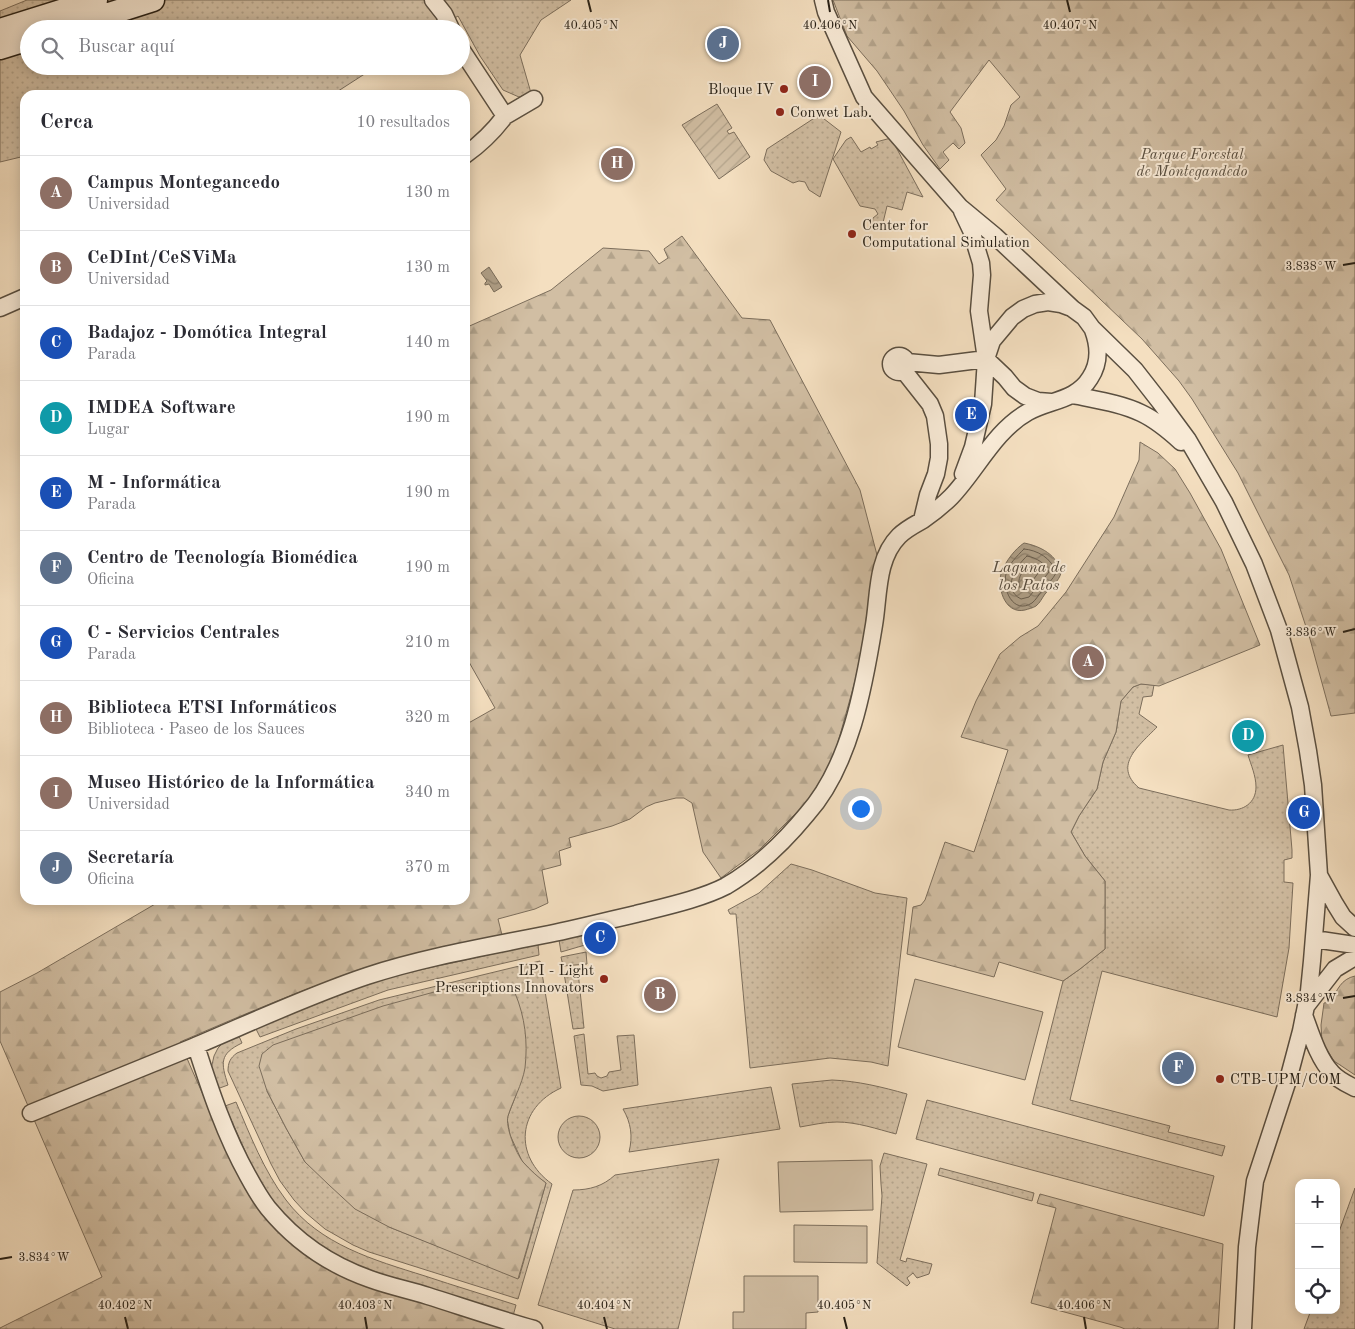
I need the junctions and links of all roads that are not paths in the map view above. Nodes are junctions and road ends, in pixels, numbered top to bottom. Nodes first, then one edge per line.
1 (96, 0) edge
2 (154, 0) edge
3 (433, 0) edge
4 (823, 0) edge
5 (445, 14) edge
6 (32, 20) edge
7 (91, 20) edge
8 (20, 24) edge
9 (0, 30) edge
10 (20, 42) edge
11 (0, 48) edge
12 (470, 62) edge
13 (534, 99) dead end
14 (505, 116) junction
15 (470, 152) edge
16 (960, 206) junction
17 (20, 300) edge
18 (0, 308) edge
19 (1073, 309) junction
20 (1005, 328) junction
21 (1092, 328) junction
22 (986, 359) junction
23 (1005, 377) junction
24 (1073, 395) junction
25 (1051, 402) junction
26 (1204, 469) junction
27 (957, 490) junction
28 (922, 520) junction
29 (1319, 875) junction
30 (1355, 928) edge
31 (1314, 939) junction
32 (1355, 945) edge
33 (1355, 956) edge
34 (1304, 1011) junction
35 (196, 1046) junction
36 (1355, 1088) edge
37 (31, 1113) dead end
38 (534, 1329) edge
39 (1242, 1329) edge

1 - 6 street
2 - 7 street
3 - 5 street
4 - 16 street
8 - 9 street
10 - 11 street
12 - 14 street
13 - 14 street
14 - 15 street
16 - 19 street
16 - 22 street
17 - 18 street
19 - 20 street
19 - 21 street
20 - 22 street
20 - 23 street
21 - 24 street
21 - 26 street
22 - 23 street
22 - 27 street
22 - 28 street
23 - 25 street
24 - 25 street
24 - 26 street
25 - 27 street
26 - 29 street
27 - 28 street
28 - 35 street
29 - 30 street
29 - 31 street
31 - 32 street
31 - 34 street
33 - 34 street
34 - 36 street
34 - 39 street
35 - 37 street
35 - 38 street

